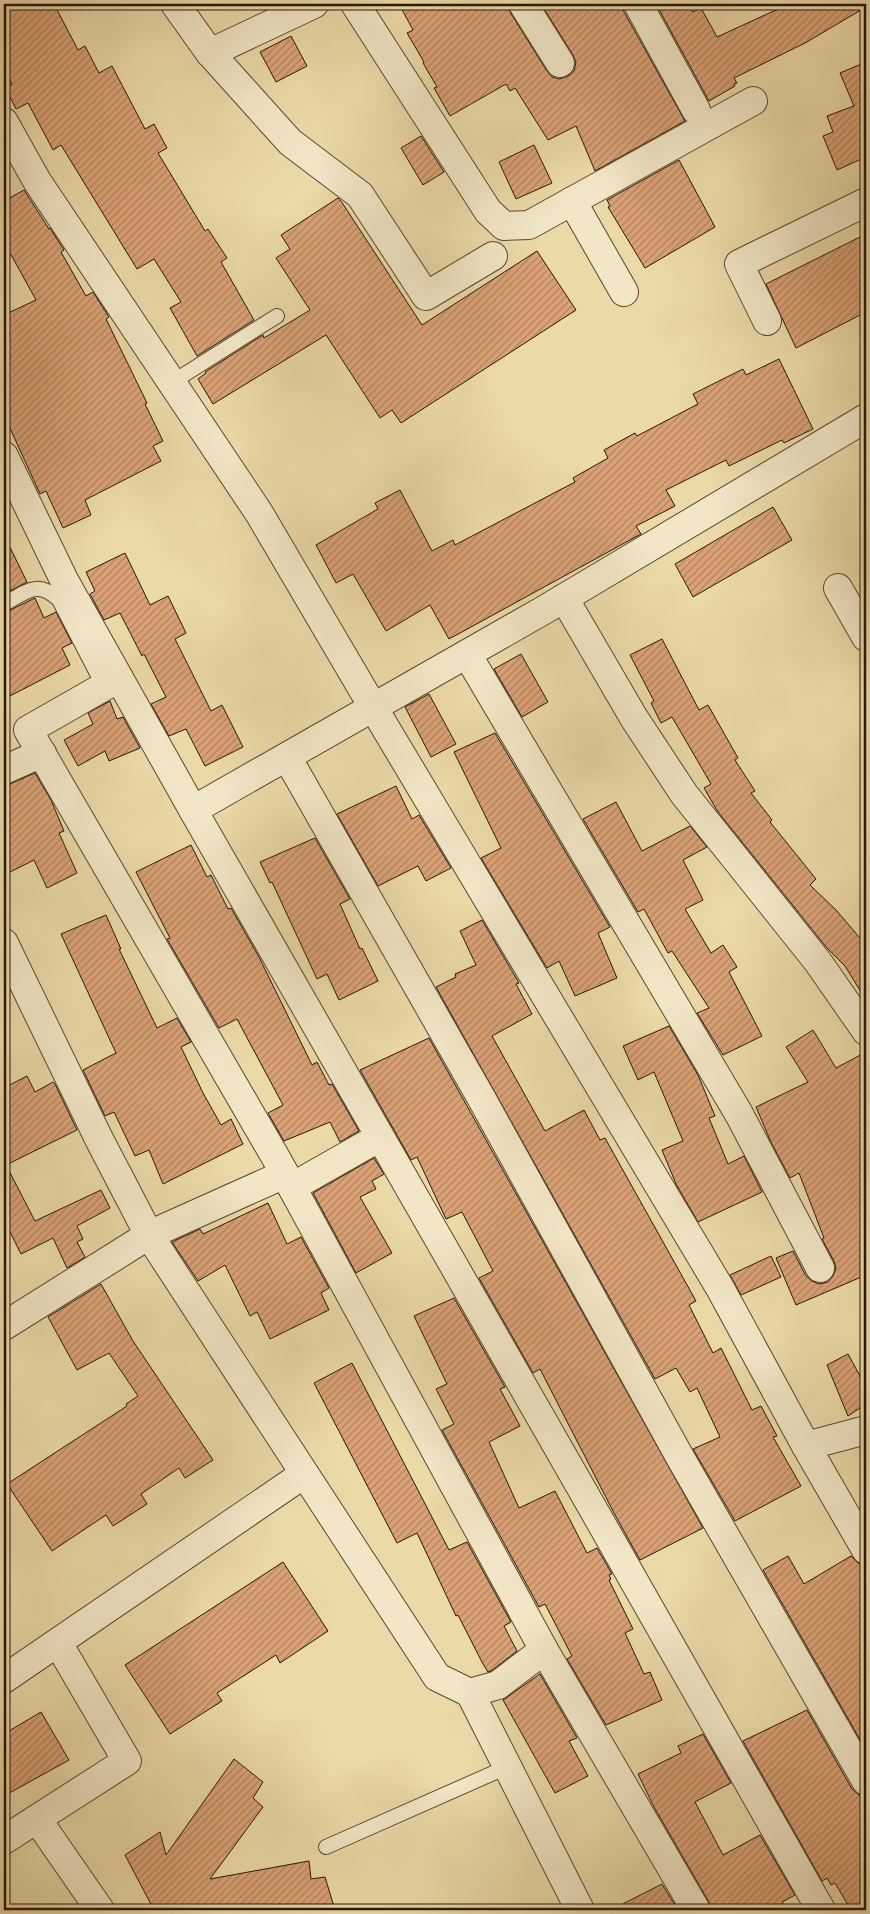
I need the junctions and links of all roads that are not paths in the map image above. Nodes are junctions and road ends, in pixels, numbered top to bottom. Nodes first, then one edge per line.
1 (174, 4) edge
2 (314, 4) edge
3 (355, 4) edge
4 (523, 4) edge
5 (638, 4) edge
6 (210, 53) junction
7 (560, 63) dead end
8 (753, 101) dead end
9 (696, 110) dead end
10 (4, 122) edge
11 (572, 201) junction
12 (866, 202) edge
13 (493, 256) dead end
14 (624, 292) dead end
15 (277, 316) dead end
16 (768, 321) dead end
17 (171, 382) junction
18 (866, 418) edge
19 (4, 456) edge
20 (838, 588) dead end
21 (564, 598) junction
22 (4, 604) edge
23 (866, 637) edge
24 (467, 654) junction
25 (111, 682) junction
26 (373, 707) junction
27 (42, 753) junction
28 (287, 757) junction
29 (4, 770) edge
30 (193, 810) junction
31 (4, 943) edge
32 (866, 1031) edge
33 (380, 1137) junction
34 (288, 1180) junction
35 (149, 1235) junction
36 (820, 1268) dead end
37 (4, 1326) edge
38 (866, 1430) edge
39 (806, 1446) junction
40 (304, 1474) junction
41 (866, 1550) edge
42 (58, 1643) junction
43 (544, 1650) junction
44 (4, 1679) edge
45 (470, 1693) junction
46 (507, 1767) junction
47 (866, 1781) edge
48 (37, 1819) junction
49 (4, 1840) edge
50 (326, 1847) dead end
51 (100, 1910) edge
52 (580, 1910) edge
53 (696, 1910) edge
54 (821, 1910) edge

1 - 6 street
2 - 6 street
3 - 11 street
4 - 7 street
5 - 9 street
6 - 13 street
8 - 11 street
10 - 17 street
11 - 14 street
12 - 16 street
15 - 17 lane
17 - 26 street
18 - 21 street
19 - 25 street
20 - 23 street
21 - 24 street
21 - 32 street
22 - 25 lane
24 - 26 street
24 - 36 street
25 - 27 street
25 - 30 street
26 - 28 street
26 - 39 street
27 - 29 street
27 - 34 street
28 - 30 street
28 - 47 street
30 - 33 street
31 - 35 street
33 - 34 street
33 - 54 street
34 - 35 street
34 - 43 street
35 - 37 street
35 - 40 street
38 - 39 street
39 - 41 street
40 - 42 street
40 - 45 street
42 - 44 street
42 - 48 street
43 - 45 street
43 - 53 street
45 - 46 street
46 - 50 lane
46 - 52 street
48 - 49 street
48 - 51 street

